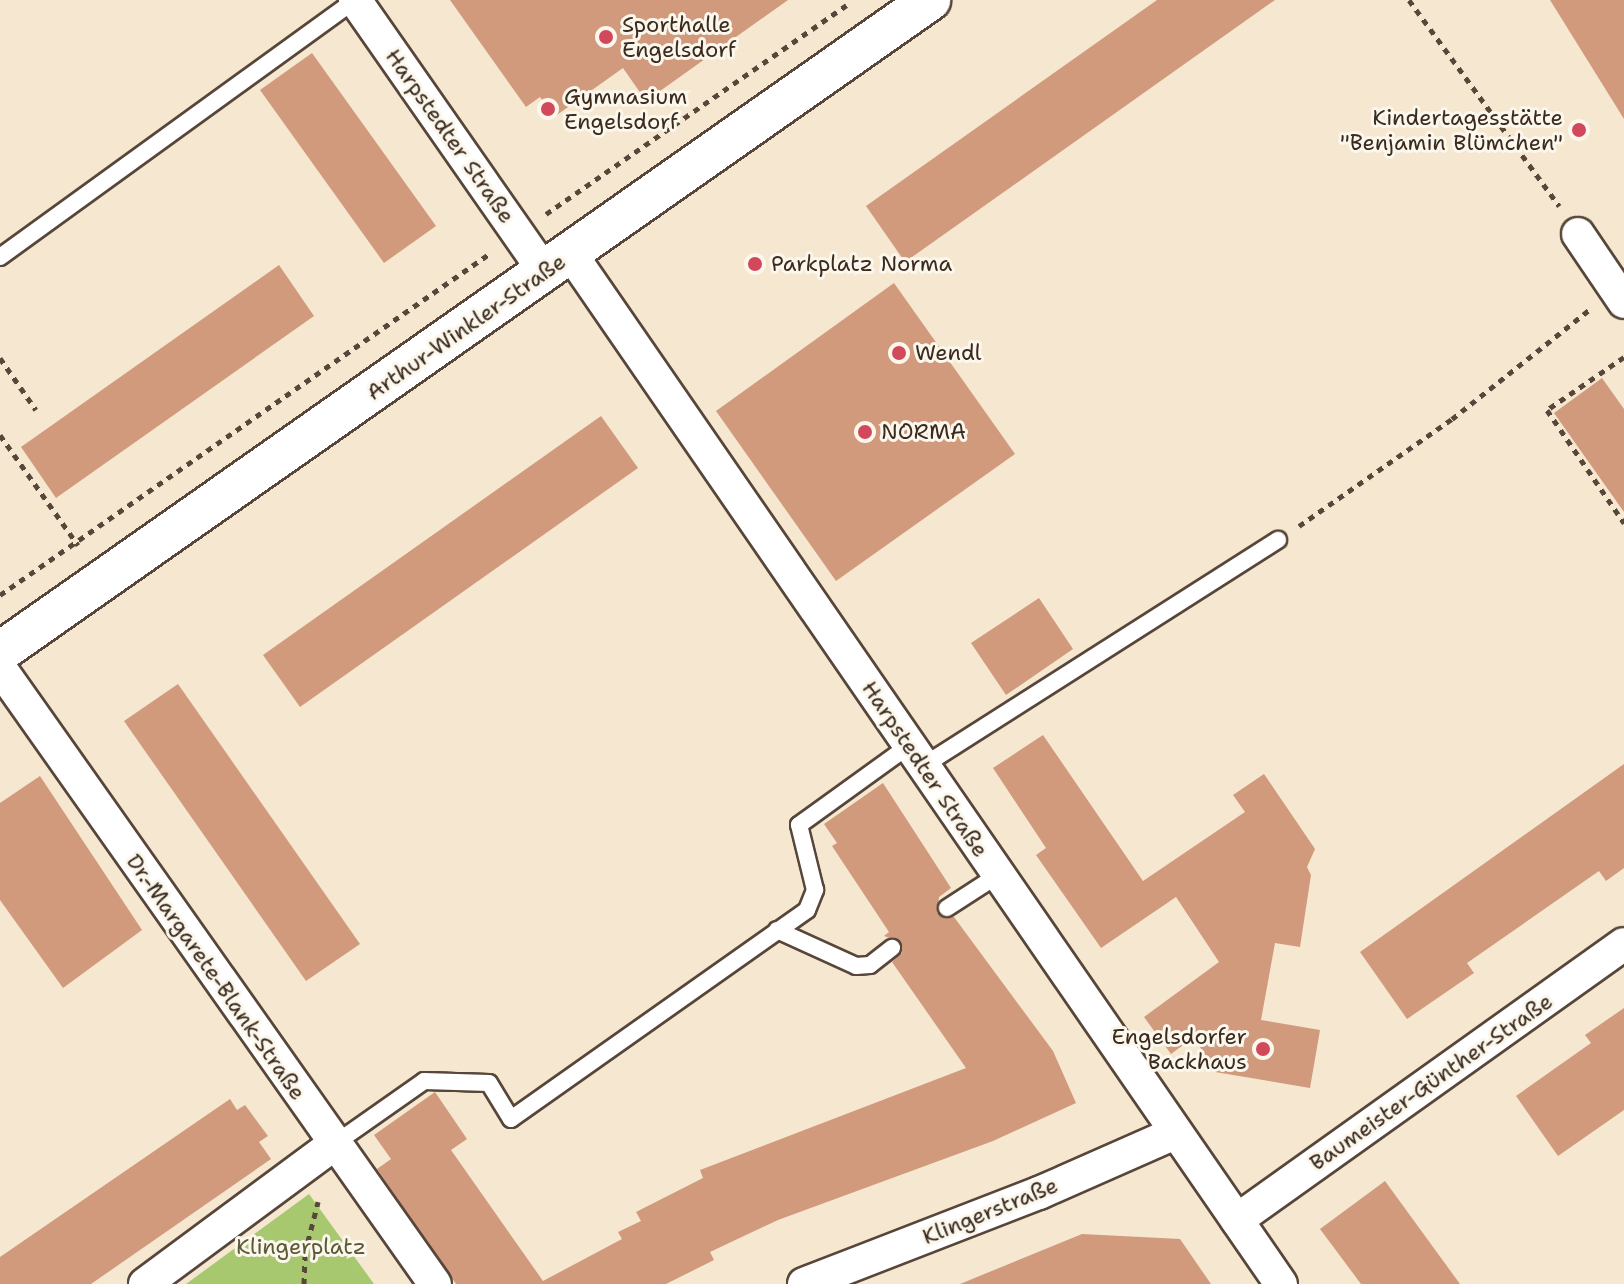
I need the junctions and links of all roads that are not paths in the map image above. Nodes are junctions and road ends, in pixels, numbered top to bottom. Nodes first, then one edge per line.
1 (355, 0) edge
2 (930, 0) edge
3 (1578, 234) road end
4 (0, 257) edge
5 (558, 263) junction
6 (1620, 296) edge
7 (1278, 540) road end
8 (0, 652) edge
9 (0, 668) edge
10 (916, 756) junction
11 (998, 875) junction
12 (947, 908) dead end
13 (777, 930) junction
14 (1624, 944) edge
15 (892, 948) dead end
16 (1175, 1133) junction
17 (340, 1154) junction
18 (1237, 1220) junction
19 (145, 1284) edge
20 (435, 1284) edge
21 (804, 1284) edge
22 (1281, 1284) edge

1 - 4 lane
1 - 5 street, Harpstedter Straße
2 - 5 street, Arthur-Winkler-Straße
3 - 6 street
5 - 8 street, Arthur-Winkler-Straße
5 - 10 street, Harpstedter Straße
7 - 10 lane
9 - 17 street, Dr.-Margarete-Blank-Straße
10 - 11 street, Harpstedter Straße
10 - 13 lane
11 - 12 lane
11 - 16 street, Harpstedter Straße
13 - 15 lane
13 - 17 lane
14 - 18 street, Baumeister-Günther-Straße
16 - 18 street, Harpstedter Straße
16 - 21 street, Klingerstraße
17 - 19 street
17 - 20 street, Dr.-Margarete-Blank-Straße
18 - 22 street, Harpstedter Straße

